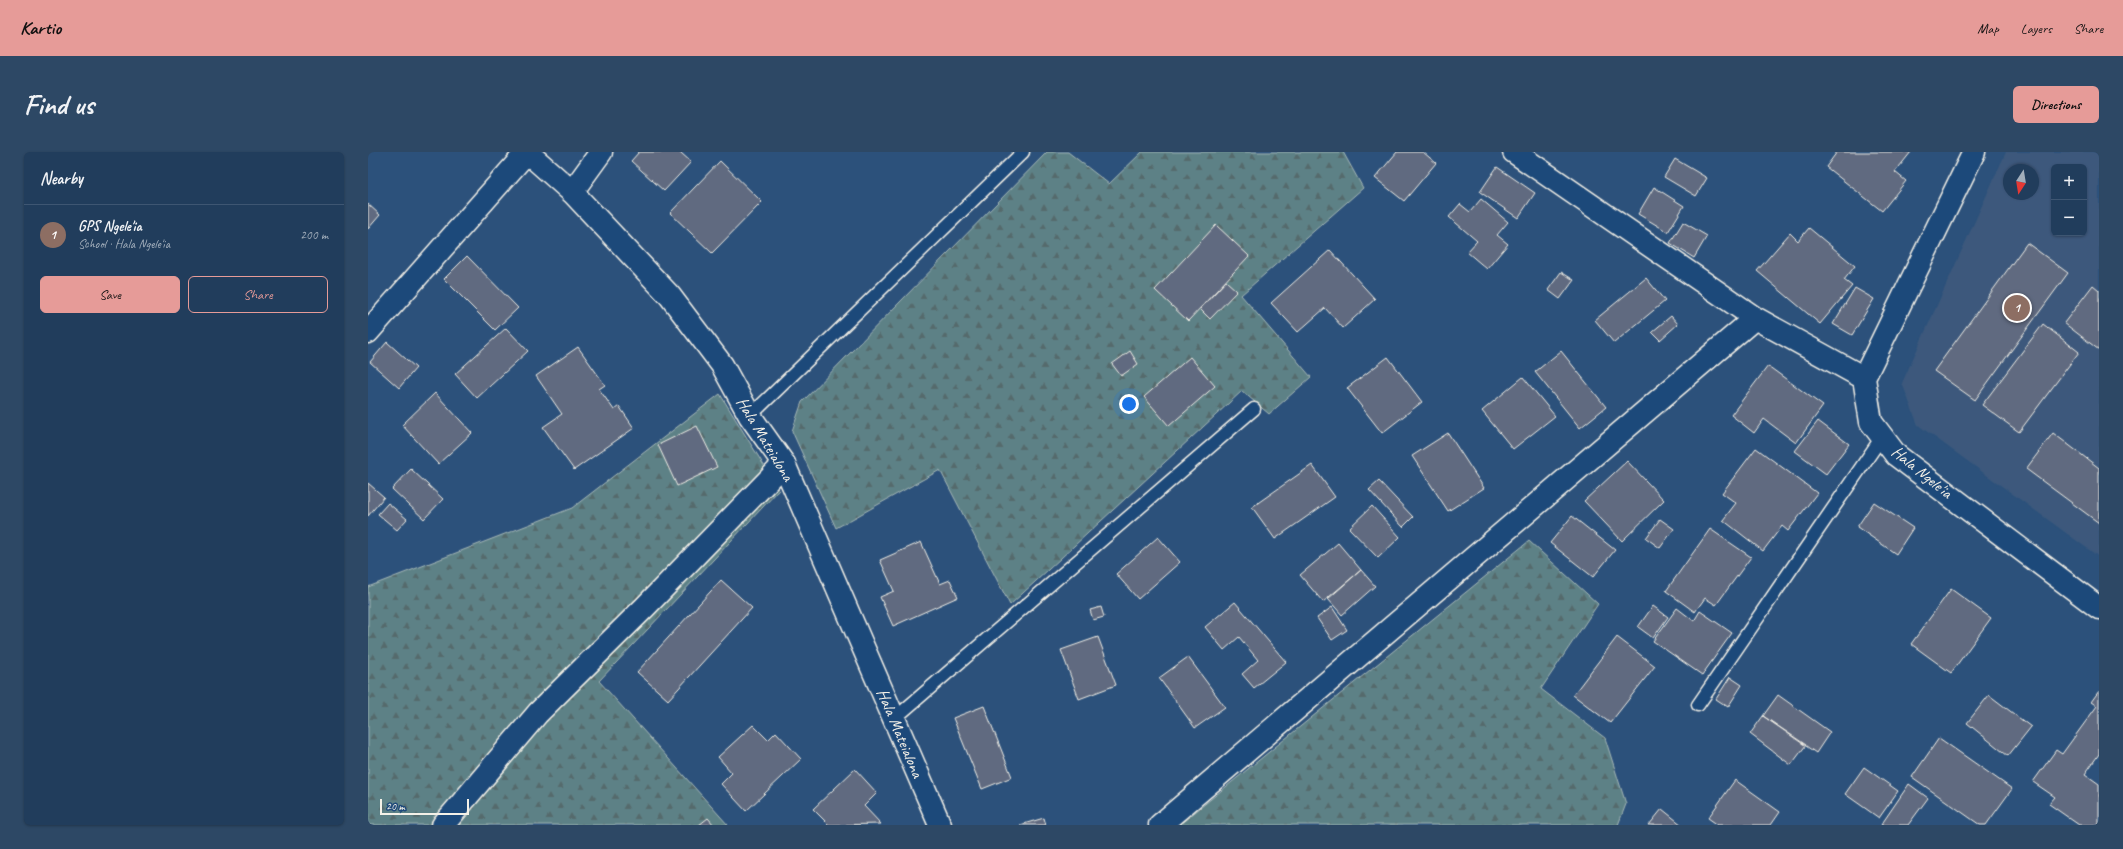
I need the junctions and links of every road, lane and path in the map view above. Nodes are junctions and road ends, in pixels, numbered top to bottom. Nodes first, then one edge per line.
1 (527, 152) edge
2 (601, 152) edge
3 (1023, 152) edge
4 (1514, 152) edge
5 (1970, 154) edge
6 (572, 192) junction
7 (1755, 318) junction
8 (368, 332) edge
9 (1864, 378) junction
10 (1254, 409) dead end
11 (750, 416) junction
12 (1882, 436) junction
13 (784, 464) junction
14 (2099, 608) edge
15 (1698, 705) dead end
16 (894, 719) junction
17 (935, 823) edge
18 (443, 825) edge
19 (1160, 825) edge

1 - 6 street, Hala Mateialona
1 - 8 street
2 - 6 street
3 - 11 lane
4 - 7 street
5 - 9 street
6 - 11 street, Hala Mateialona
7 - 9 street
7 - 19 street
9 - 12 street, Hala Ngele'ia
10 - 16 lane
11 - 13 street, Hala Mateialona
12 - 14 street, Hala Ngele'ia
12 - 15 lane
13 - 16 street, Hala Mateialona
13 - 18 street
16 - 17 street, Hala Mateialona

